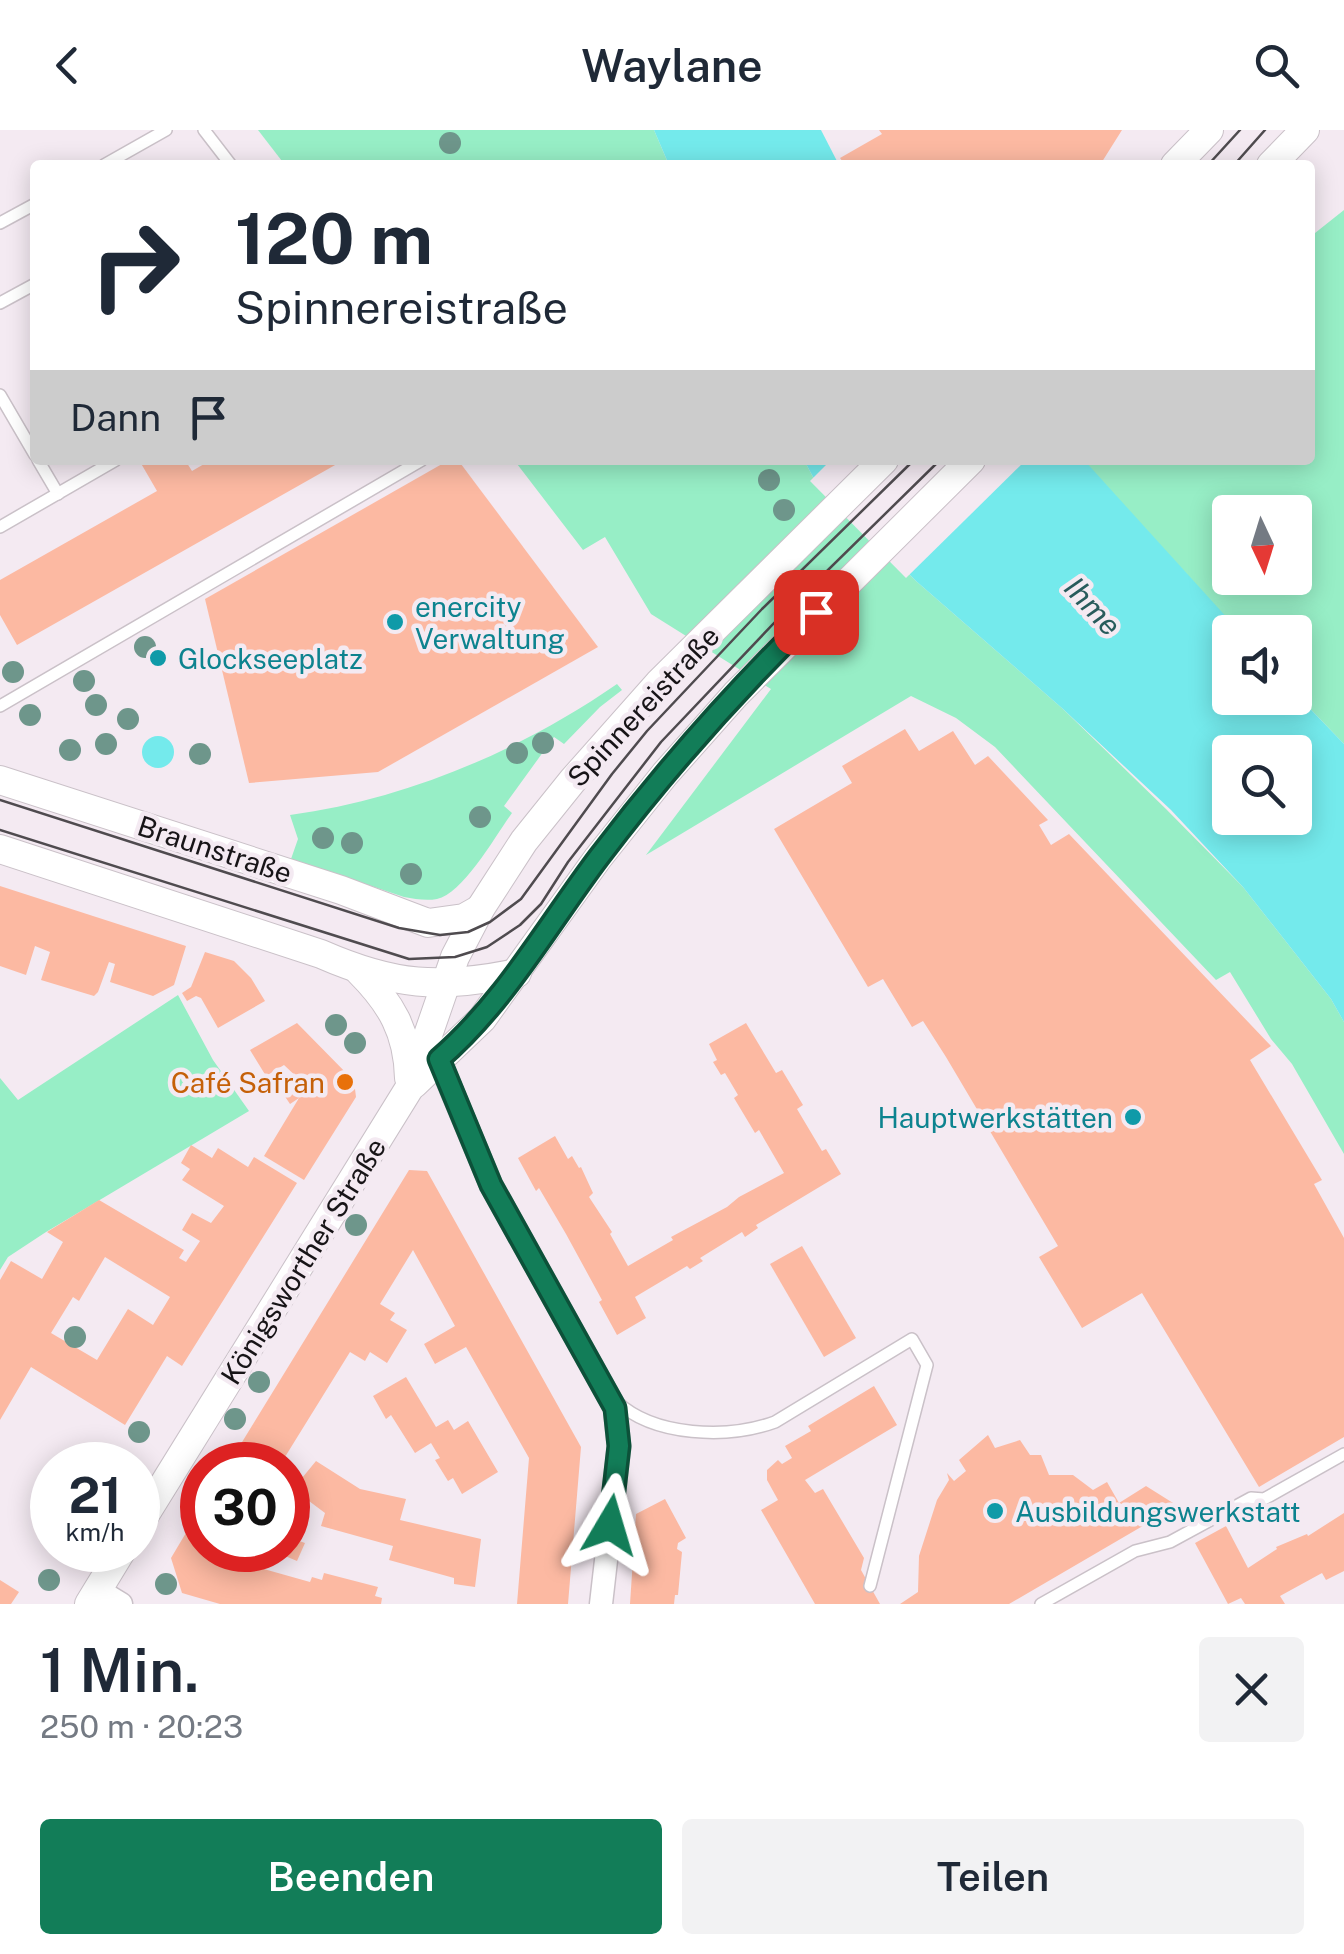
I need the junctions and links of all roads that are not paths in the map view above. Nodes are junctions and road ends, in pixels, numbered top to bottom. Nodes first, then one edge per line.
1 (166, 130) edge
2 (204, 130) edge
3 (1208, 130) edge
4 (1304, 130) edge
5 (113, 160) edge
6 (228, 160) edge
7 (1180, 160) edge
8 (1276, 160) edge
9 (30, 207) edge
10 (0, 224) edge
11 (30, 287) edge
12 (0, 303) edge
13 (0, 395) edge
14 (30, 448) edge
15 (40, 465) edge
16 (107, 465) edge
17 (413, 465) edge
18 (879, 465) edge
19 (966, 465) edge
20 (58, 494) junction
21 (0, 527) edge
22 (0, 704) edge
23 (0, 780) edge
24 (0, 849) edge
25 (480, 909) junction
26 (428, 923) junction
27 (358, 970) junction
28 (517, 973) junction
29 (446, 984) junction
30 (434, 1046) junction
31 (410, 1087) junction
32 (610, 1394) junction
33 (1344, 1454) edge
34 (160, 1490) edge
35 (113, 1572) edge
36 (870, 1586) dead end
37 (103, 1599) edge
38 (601, 1604) edge
39 (1041, 1604) edge

1 - 5 lane
2 - 6 lane
3 - 7 street
4 - 8 street
9 - 10 lane
11 - 12 lane
13 - 14 lane
15 - 20 lane
16 - 20 lane
17 - 22 lane
18 - 25 street, Spinnereistraße
19 - 28 street
20 - 21 lane
23 - 26 street, Braunstraße
24 - 27 street
25 - 26 street
25 - 29 street, Spinnereistraße
26 - 29 street
27 - 29 street
27 - 31 street
28 - 29 street
28 - 30 street
29 - 30 street, Königsworther Straße
30 - 31 street, Königsworther Straße
30 - 32 street
31 - 34 street, Königsworther Straße
32 - 36 lane
32 - 38 street
33 - 39 lane
35 - 37 street

